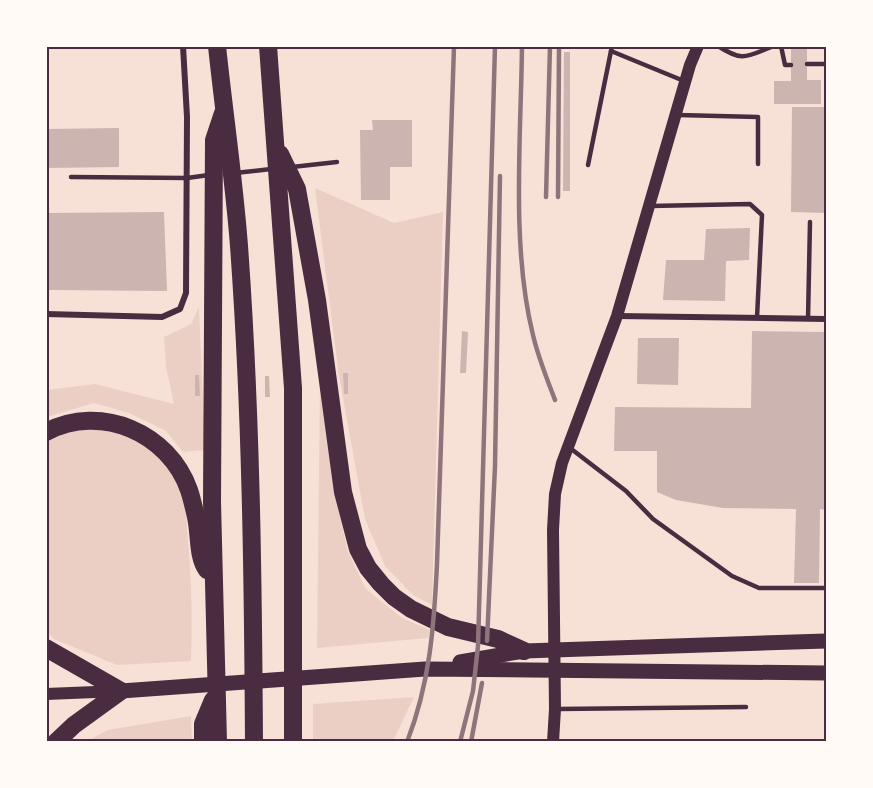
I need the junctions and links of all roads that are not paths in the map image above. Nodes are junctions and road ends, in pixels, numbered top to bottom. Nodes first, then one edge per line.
1 (183, 46) edge
2 (217, 46) edge
3 (268, 46) edge
4 (698, 46) edge
5 (718, 46) edge
6 (774, 46) edge
7 (781, 46) edge
8 (612, 49) edge
9 (791, 64) dead end
10 (807, 64) dead end
11 (826, 64) edge
12 (685, 82) junction
13 (225, 109) junction
14 (675, 114) junction
15 (275, 144) junction
16 (338, 162) dead end
17 (758, 164) dead end
18 (588, 165) dead end
19 (71, 177) dead end
20 (187, 178) junction
21 (649, 206) junction
22 (810, 222) dead end
23 (46, 314) edge
24 (617, 316) junction
25 (757, 318) junction
26 (808, 319) junction
27 (826, 319) edge
28 (46, 432) edge
29 (568, 446) junction
30 (213, 579) junction
31 (826, 588) edge
32 (826, 641) edge
33 (46, 648) edge
34 (524, 651) junction
35 (425, 669) junction
36 (826, 673) edge
37 (121, 691) junction
38 (216, 692) junction
39 (46, 694) edge
40 (746, 707) dead end
41 (555, 709) junction
42 (56, 741) edge
43 (203, 741) edge
44 (218, 741) edge
45 (254, 741) edge
46 (293, 741) edge
47 (553, 741) edge

1 - 20 street
2 - 13 highway
3 - 15 highway
4 - 12 main road
5 - 6 lane
7 - 9 lane
8 - 12 lane
8 - 18 lane
10 - 11 lane
12 - 14 main road
13 - 30 highway
13 - 45 highway
14 - 17 lane
14 - 21 main road
15 - 34 highway
15 - 46 highway
16 - 20 lane
19 - 20 lane
20 - 23 street
21 - 24 main road
21 - 25 lane
22 - 26 lane
24 - 25 street
24 - 29 main road
25 - 26 street
26 - 27 street
28 - 30 highway
29 - 31 lane
29 - 41 main road
30 - 38 highway
32 - 34 main road
33 - 37 highway
34 - 35 main road
35 - 36 main road
35 - 37 main road
37 - 39 main road
37 - 42 highway
38 - 43 highway
38 - 44 highway
40 - 41 lane
41 - 47 main road

